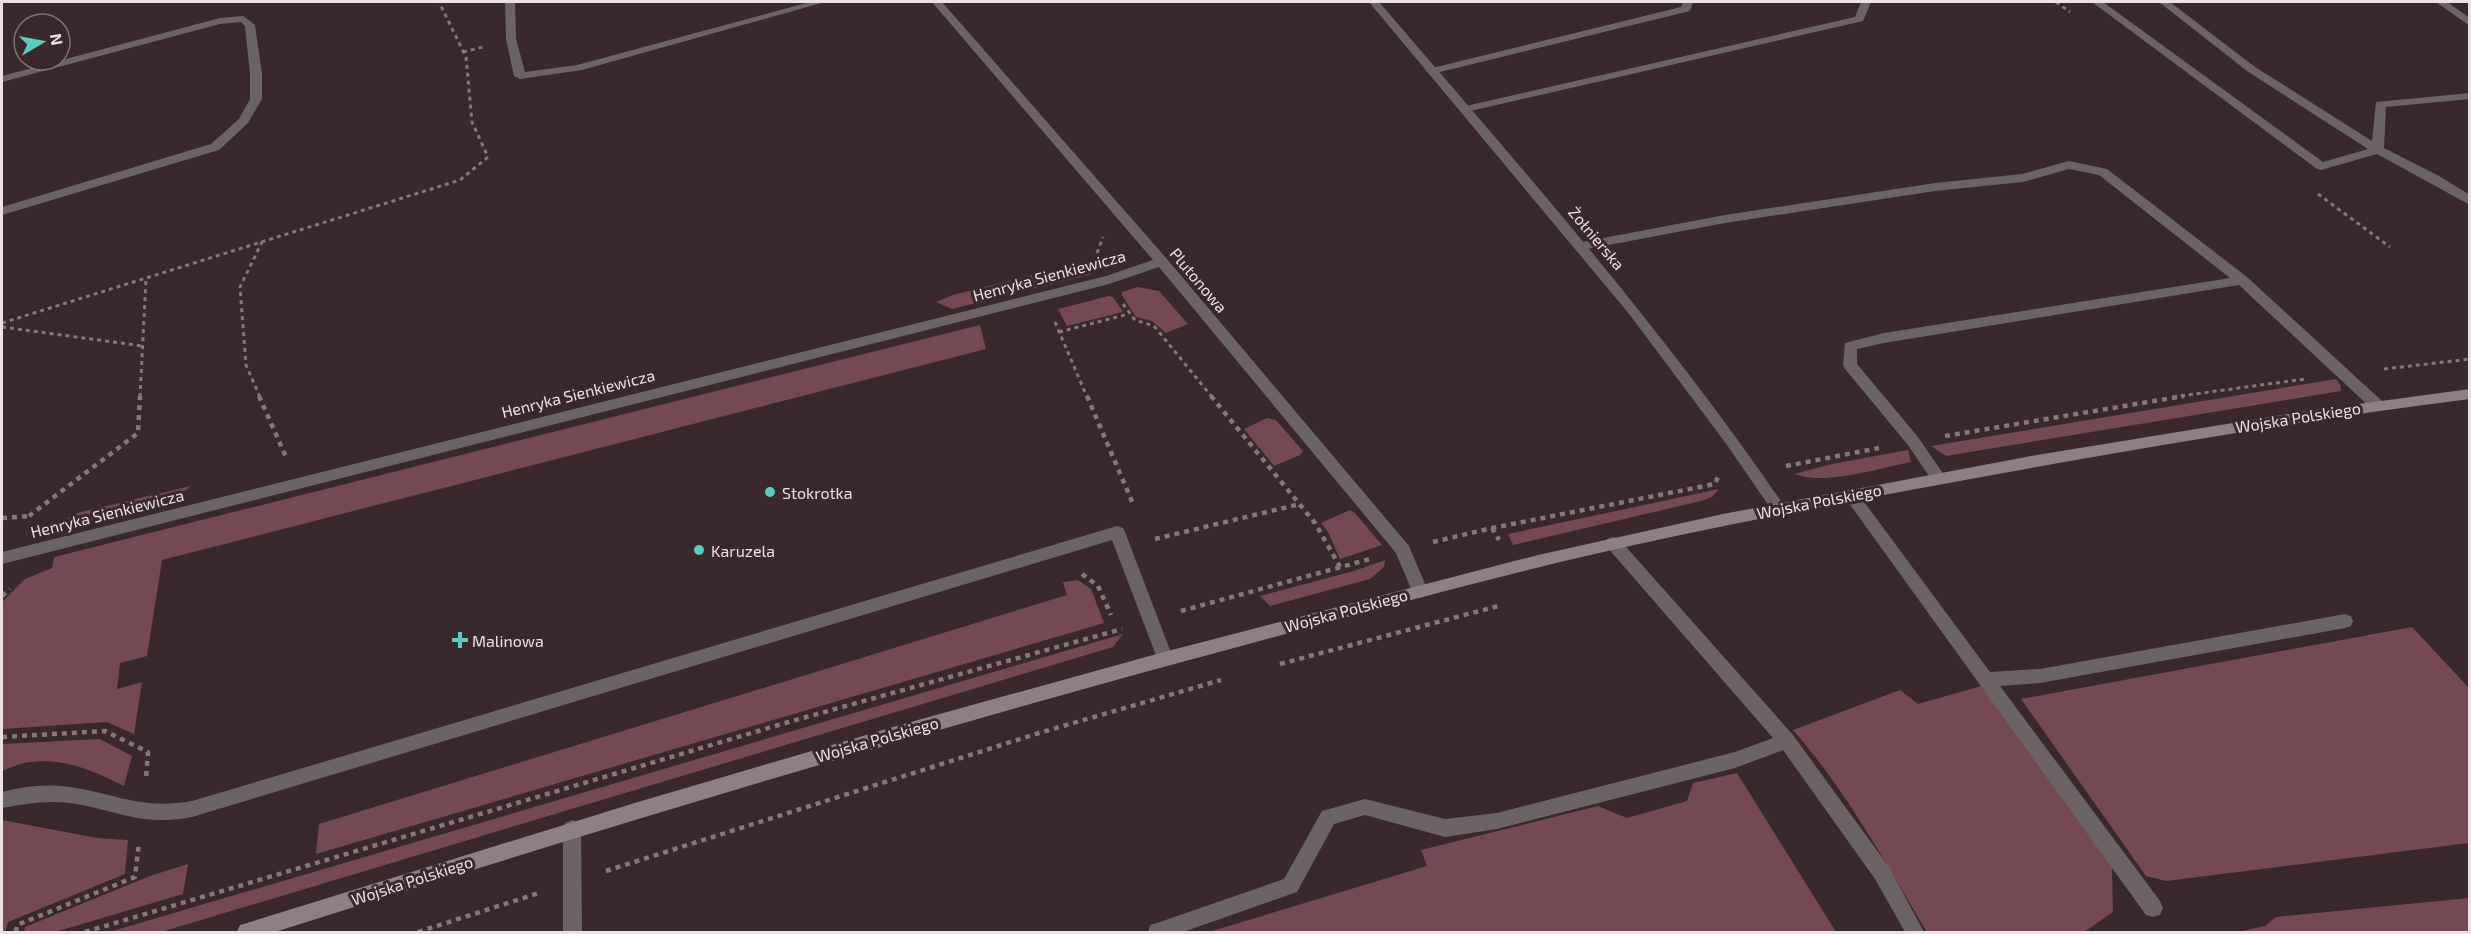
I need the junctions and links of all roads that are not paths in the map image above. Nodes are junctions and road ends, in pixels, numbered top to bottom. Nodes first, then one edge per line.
1 (510, 2) edge
2 (820, 2) edge
3 (937, 2) edge
4 (1374, 2) edge
5 (1688, 2) edge
6 (1866, 2) edge
7 (2097, 2) edge
8 (2164, 2) edge
9 (2441, 2) edge
10 (2469, 23) edge
11 (1432, 71) junction
12 (2, 80) edge
13 (2469, 96) edge
14 (1466, 109) junction
15 (2378, 150) junction
16 (2469, 201) edge
17 (2, 211) edge
18 (1582, 246) junction
19 (1162, 262) junction
20 (2242, 280) junction
21 (2469, 394) edge
22 (2377, 405) junction
23 (1938, 478) junction
24 (1851, 495) junction
25 (1778, 508) junction
26 (1613, 543) junction
27 (2, 558) edge
28 (1420, 591) junction
29 (2345, 621) dead end
30 (1165, 658) junction
31 (1988, 679) junction
32 (1787, 741) junction
33 (2, 800) edge
34 (572, 830) junction
35 (2153, 908) dead end
36 (247, 933) edge
37 (573, 933) edge
38 (1157, 933) edge
39 (1915, 933) edge

1 - 2 street
3 - 19 street, Plutonowa
4 - 11 street, Żołnierska
5 - 11 street
6 - 14 street
7 - 15 street
8 - 15 street
9 - 10 street
11 - 14 street, Żołnierska
12 - 17 street
13 - 15 street
14 - 18 street, Żołnierska
15 - 16 street
18 - 20 street
18 - 25 street, Żołnierska
19 - 27 street, Henryka Sienkiewicza
19 - 28 street, Plutonowa
20 - 22 street
20 - 23 street
21 - 22 street, Wojska Polskiego
22 - 23 street, Wojska Polskiego
23 - 24 street, Wojska Polskiego
24 - 25 street, Wojska Polskiego
24 - 31 street
25 - 26 street, Wojska Polskiego
26 - 28 street, Wojska Polskiego
26 - 32 street
28 - 30 street, Wojska Polskiego
29 - 31 street
30 - 33 street
30 - 34 street, Wojska Polskiego
31 - 35 street
32 - 38 street
32 - 39 street
34 - 36 street, Wojska Polskiego
34 - 37 street

